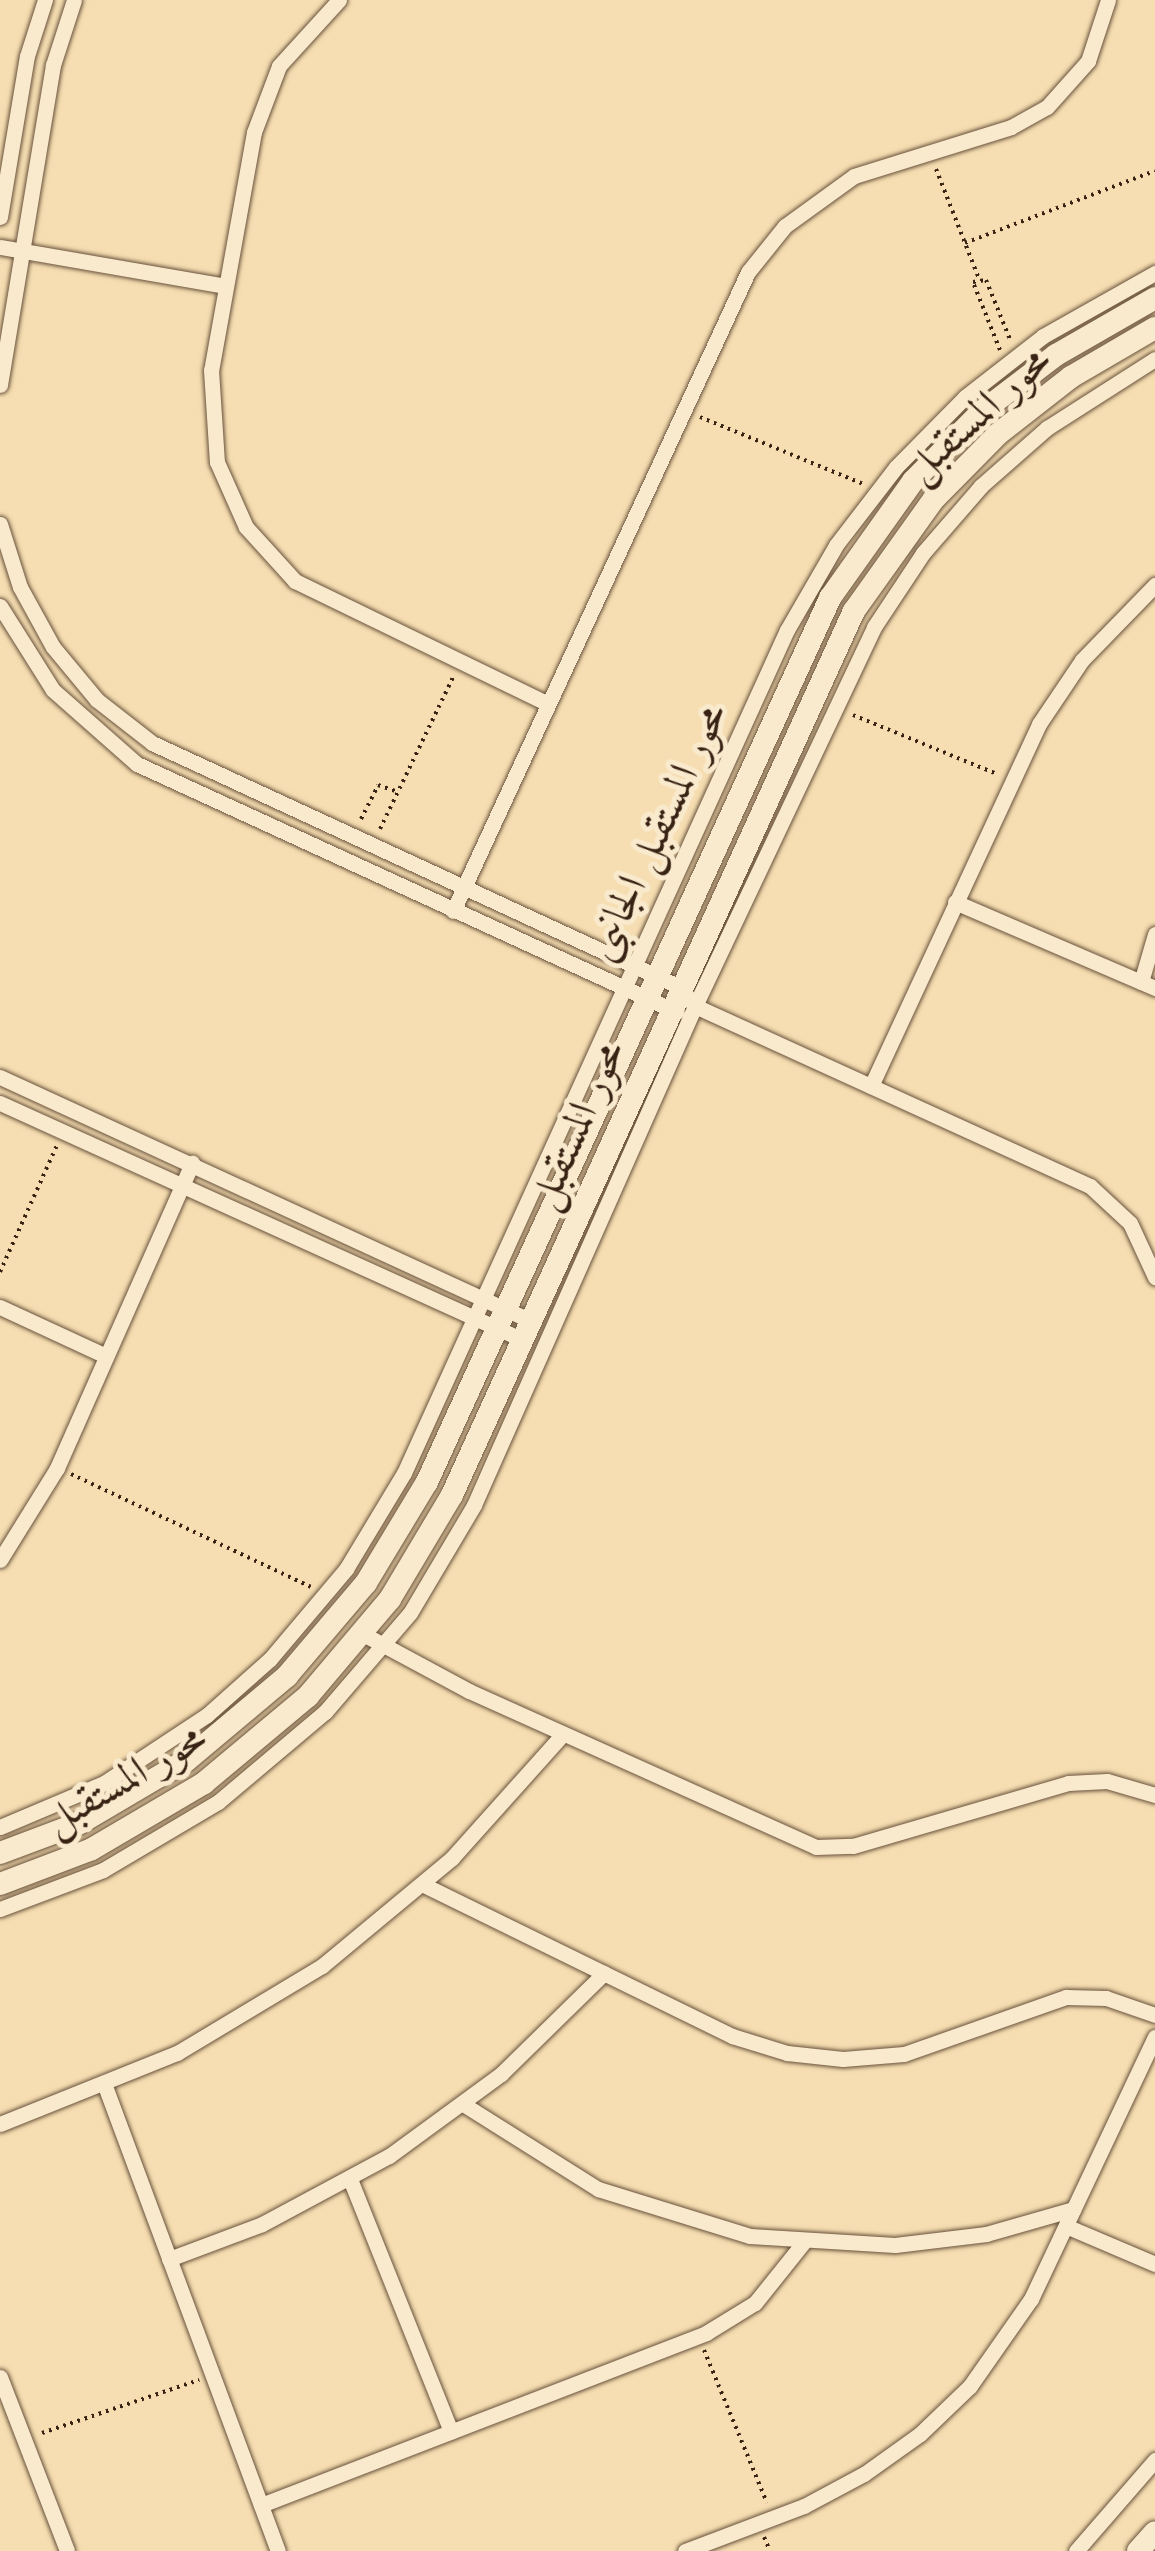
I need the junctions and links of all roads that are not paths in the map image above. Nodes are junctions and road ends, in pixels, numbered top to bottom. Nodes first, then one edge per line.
1 (45, 0) edge
2 (74, 0) edge
3 (338, 0) edge
4 (1108, 0) edge
5 (0, 218) edge
6 (0, 247) edge
7 (22, 250) junction
8 (1155, 273) edge
9 (226, 286) junction
10 (1155, 298) edge
11 (1155, 328) edge
12 (1155, 359) edge
13 (0, 385) edge
14 (0, 524) edge
15 (1155, 585) edge
16 (0, 606) edge
17 (548, 704) junction
18 (463, 889) junction
19 (956, 902) junction
20 (453, 912) junction
21 (1155, 934) edge
22 (644, 971) junction
23 (1148, 985) edge
24 (634, 994) junction
25 (687, 997) junction
26 (670, 1010) junction
27 (0, 1076) edge
28 (871, 1086) junction
29 (0, 1103) edge
30 (192, 1163) junction
31 (182, 1186) junction
32 (563, 1244) junction
33 (586, 1254) junction
34 (1155, 1277) edge
35 (0, 1307) edge
36 (489, 1313) junction
37 (525, 1330) junction
38 (106, 1356) junction
39 (0, 1560) edge
40 (374, 1639) junction
41 (563, 1734) junction
42 (1155, 1796) edge
43 (0, 1828) edge
44 (0, 1854) edge
45 (0, 1884) edge
46 (424, 1885) junction
47 (0, 1909) edge
48 (604, 1973) junction
49 (1155, 2015) edge
50 (1155, 2037) edge
51 (105, 2086) junction
52 (464, 2104) junction
53 (0, 2124) edge
54 (350, 2179) junction
55 (1074, 2209) junction
56 (1066, 2226) junction
57 (803, 2243) junction
58 (169, 2259) junction
59 (1155, 2264) edge
60 (0, 2378) edge
61 (451, 2432) junction
62 (1155, 2460) edge
63 (261, 2505) junction
64 (1155, 2532) edge
65 (66, 2551) edge
66 (278, 2551) edge
67 (685, 2551) edge
68 (1076, 2551) edge
69 (1138, 2551) edge

1 - 5 street
2 - 7 street
3 - 9 street
4 - 17 street
6 - 7 street
7 - 9 street
7 - 13 street
8 - 22 street, محور المستقبل الجانبى
9 - 17 street
10 - 22 street, محور المستقبل
11 - 25 street, محور المستقبل
12 - 25 street
14 - 18 street
15 - 19 street
16 - 20 street
17 - 18 street
18 - 20 street
18 - 22 street
19 - 23 street
19 - 28 street
20 - 24 street
21 - 23 street
22 - 24 street, محور المستقبل
22 - 25 street
24 - 26 street
24 - 36 street, محور المستقبل
25 - 26 street, محور المستقبل
25 - 28 street
25 - 33 street
26 - 32 street, محور المستقبل
27 - 30 street
28 - 34 street
29 - 31 street
30 - 31 street
30 - 36 street
31 - 36 street
31 - 38 street
32 - 33 street
32 - 37 street, محور المستقبل
33 - 40 street
35 - 38 street
36 - 37 street
36 - 43 street
36 - 44 street, محور المستقبل
37 - 40 street, محور المستقبل
38 - 39 street
40 - 41 street
40 - 45 street, محور المستقبل
40 - 47 street
41 - 42 street
41 - 46 street
46 - 48 street
46 - 51 street
48 - 49 street
48 - 52 street
50 - 55 street
51 - 53 street
51 - 58 street
52 - 54 street
52 - 57 street
54 - 58 street
54 - 61 street
55 - 56 street
55 - 57 street
56 - 59 street
56 - 67 street
57 - 61 street
58 - 63 street
60 - 65 street
61 - 63 street
62 - 68 street
63 - 66 street
64 - 69 street

